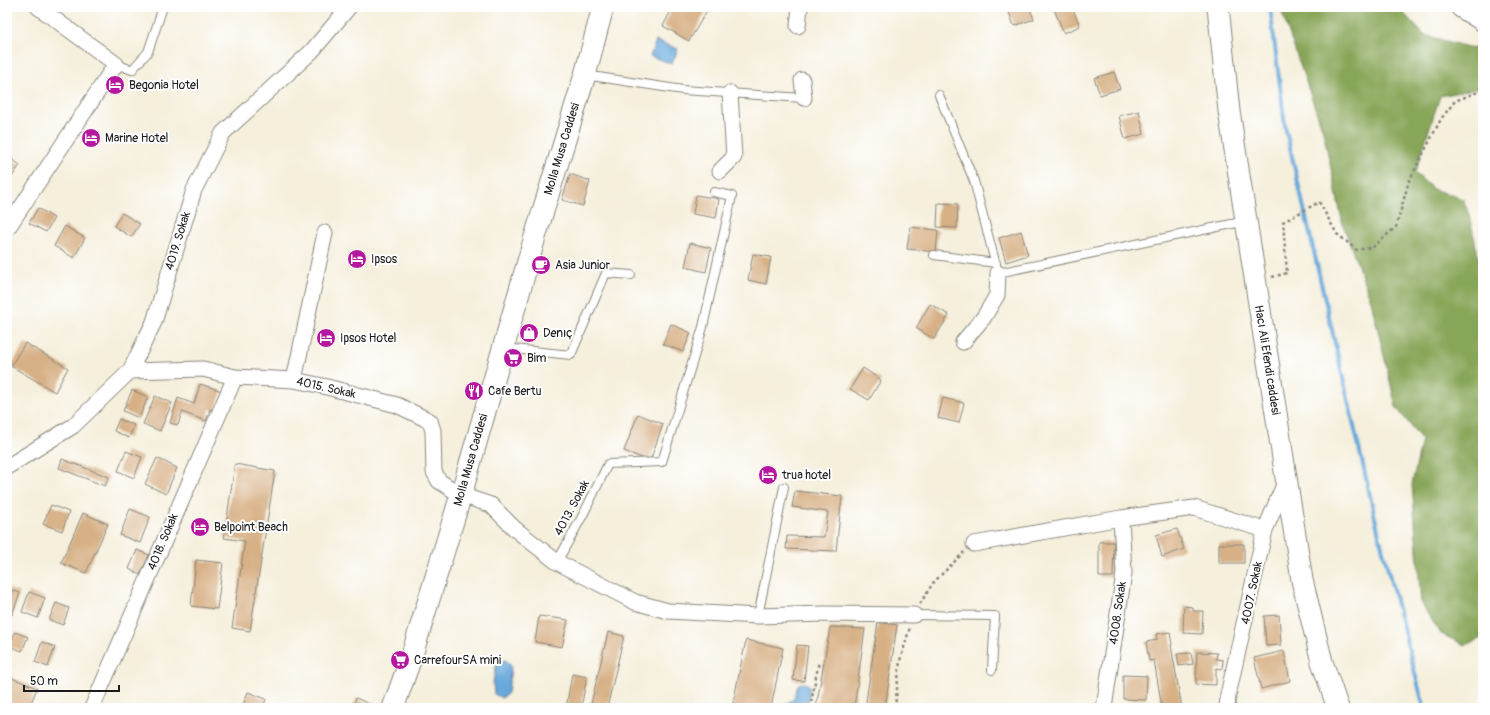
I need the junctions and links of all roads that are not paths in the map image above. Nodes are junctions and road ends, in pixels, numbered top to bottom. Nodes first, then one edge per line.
1 (38, 7) edge
2 (163, 7) edge
3 (349, 7) edge
4 (603, 7) edge
5 (800, 7) edge
6 (1218, 7) edge
7 (1462, 7) edge
8 (1483, 20) edge
9 (798, 26) dead end
10 (116, 64) junction
11 (585, 75) junction
12 (802, 80) dead end
13 (730, 93) junction
14 (939, 95) dead end
15 (804, 98) joint
16 (720, 171) dead end
17 (714, 192) dead end
18 (1246, 221) junction
19 (7, 229) edge
20 (325, 233) dead end
21 (934, 255) dead end
22 (997, 268) junction
23 (631, 275) dead end
24 (964, 342) dead end
25 (503, 348) junction
26 (130, 371) junction
27 (234, 377) junction
28 (294, 380) junction
29 (7, 467) edge
30 (1286, 480) junction
31 (784, 487) dead end
32 (461, 495) junction
33 (1121, 518) junction
34 (1265, 530) junction
35 (974, 544) road end
36 (556, 562) junction
37 (914, 615) joint
38 (758, 616) junction
39 (411, 658) junction
40 (992, 670) dead end
41 (92, 708) edge
42 (393, 708) edge
43 (406, 708) edge
44 (1104, 708) edge
45 (1227, 708) edge
46 (1338, 708) edge

1 - 10 street
2 - 10 lane
3 - 26 street, 4019. Sokak
4 - 11 street, Molla Musa Caddesi
5 - 9 street
6 - 18 street, Hacı Ali Efendi caddesi
7 - 8 highway
10 - 19 street
11 - 13 lane
11 - 25 street, Molla Musa Caddesi
12 - 15 street
13 - 15 lane
13 - 16 street
14 - 22 lane
17 - 36 lane, 4013. Sokak
18 - 22 lane
18 - 30 street, Hacı Ali Efendi caddesi
20 - 28 street
21 - 22 lane
22 - 24 street
23 - 25 lane
25 - 32 street, Molla Musa Caddesi
26 - 27 street, 4015. Sokak
26 - 29 street, 4019. Sokak
27 - 28 street, 4015. Sokak
27 - 41 street, 4018. Sokak
28 - 32 street, 4015. Sokak
30 - 34 street, 4007. Sokak
30 - 46 street, Hacı Ali Efendi caddesi
31 - 38 lane
32 - 36 street
32 - 39 street, Molla Musa Caddesi
33 - 34 street
33 - 35 street
33 - 44 street, 4008. Sokak
34 - 45 street, 4007. Sokak
36 - 38 street
37 - 38 street
37 - 40 lane
39 - 42 street
39 - 43 street

